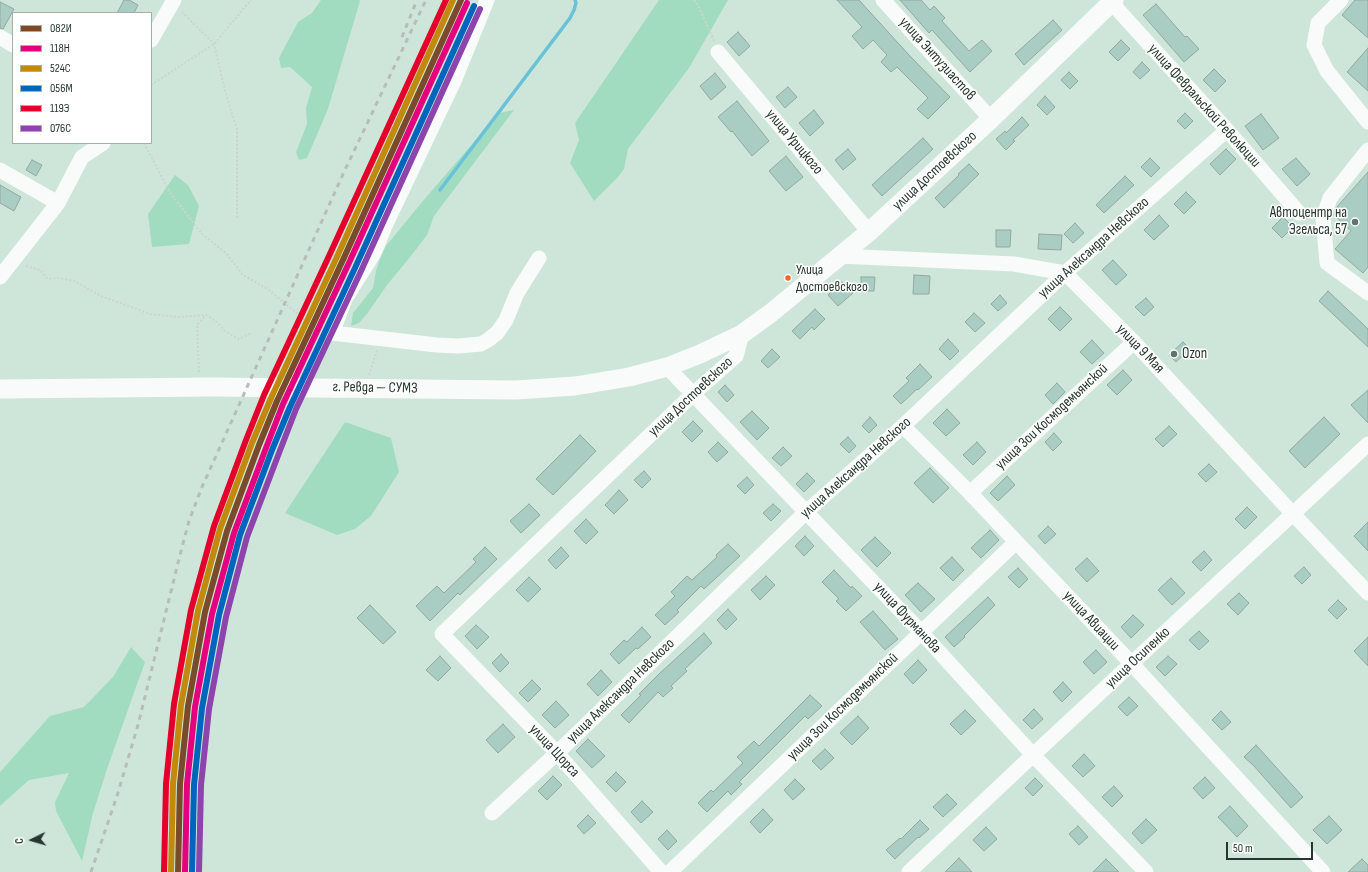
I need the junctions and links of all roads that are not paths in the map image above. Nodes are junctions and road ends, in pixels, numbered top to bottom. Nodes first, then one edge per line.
1 (487, 0) edge
2 (883, 0) edge
3 (1341, 0) edge
4 (171, 1) edge
5 (1111, 1) edge
6 (0, 37) edge
7 (152, 38) edge
8 (12, 44) edge
9 (718, 52) road end
10 (991, 119) junction
11 (1368, 122) edge
12 (1227, 130) junction
13 (102, 144) edge
14 (1368, 150) edge
15 (0, 170) edge
16 (58, 203) junction
17 (1299, 213) dead end
18 (869, 232) junction
19 (839, 256) junction
20 (539, 258) dead end
21 (1065, 273) junction
22 (0, 277) edge
23 (1368, 293) edge
24 (742, 334) junction
25 (1134, 342) junction
26 (667, 367) junction
27 (0, 389) edge
28 (693, 394) junction
29 (903, 426) junction
30 (1368, 444) edge
31 (970, 492) junction
32 (806, 512) junction
33 (1293, 514) junction
34 (1016, 542) junction
35 (1368, 593) edge
36 (921, 632) junction
37 (442, 634) joint
38 (1132, 664) junction
39 (557, 753) junction
40 (1033, 755) junction
41 (492, 813) dead end
42 (661, 872) edge
43 (670, 872) edge
44 (909, 872) edge
45 (1146, 872) edge
46 (1323, 872) edge

1 - 20 street
2 - 10 street, улица Энтузиастов
3 - 11 street
4 - 7 street
5 - 10 main road, улица Достоевского
5 - 12 street, улица Февральской Революции
6 - 8 street
9 - 18 street, улица Урицкого
10 - 18 main road, улица Достоевского
12 - 17 street, улица Февральской Революции
12 - 21 street, улица Александра Невского
13 - 16 street
14 - 23 street
15 - 16 street
16 - 22 street
18 - 19 main road, улица Достоевского
19 - 21 street
19 - 24 main road, улица Достоевского
21 - 25 street, улица 9 Мая
21 - 29 street, улица Александра Невского
24 - 26 main road, г. Ревда — СУМЗ
24 - 28 street, улица Достоевского
25 - 31 street, улица Зои Космодемьянской
25 - 33 street, улица 9 Мая
26 - 27 main road, г. Ревда — СУМЗ
26 - 28 street, улица Фурманова
28 - 32 street, улица Фурманова
28 - 37 street, улица Достоевского
29 - 31 street, улица Авиации
29 - 32 street, улица Александра Невского
30 - 33 street, улица Осипенко
31 - 34 street, улица Авиации
32 - 36 street, улица Фурманова
32 - 39 street, улица Александра Невского
33 - 35 street, улица 9 Мая
33 - 38 street, улица Осипенко
34 - 36 street, улица Зои Космодемьянской
34 - 38 street, улица Авиации
36 - 40 street, улица Фурманова
36 - 43 street, улица Зои Космодемьянской
37 - 39 street, улица Щорса
38 - 40 street, улица Осипенко
38 - 46 street, улица Авиации
39 - 41 street, улица Александра Невского
39 - 42 street, улица Щорса
40 - 44 street, улица Осипенко
40 - 45 street, улица Фурманова

